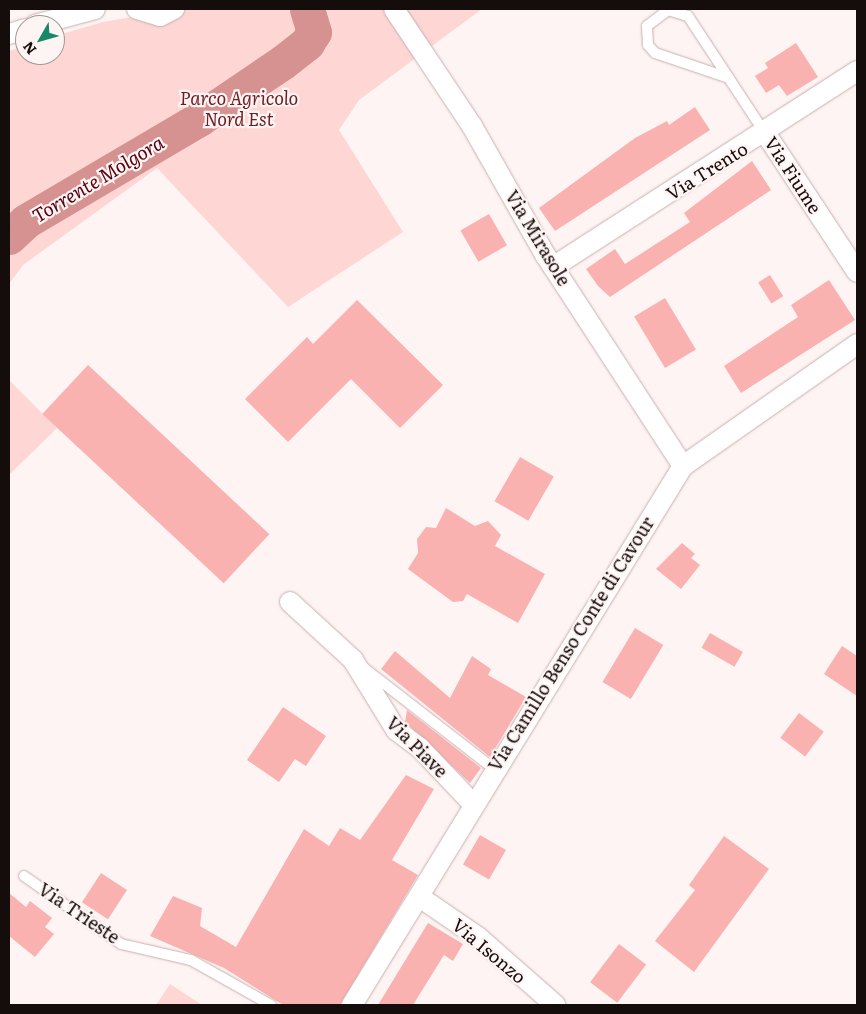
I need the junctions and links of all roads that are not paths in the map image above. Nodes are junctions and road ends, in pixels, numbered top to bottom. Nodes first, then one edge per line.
1 (95, 9) edge
2 (138, 9) edge
3 (174, 9) edge
4 (394, 9) edge
5 (65, 17) edge
6 (857, 71) edge
7 (729, 78) junction
8 (766, 134) junction
9 (553, 267) junction
10 (857, 272) edge
11 (857, 344) edge
12 (683, 466) junction
13 (290, 602) dead end
14 (353, 660) junction
15 (494, 769) junction
16 (472, 803) junction
17 (24, 876) dead end
18 (421, 898) junction
19 (271, 1005) edge
20 (352, 1005) edge
21 (555, 1005) edge

1 - 5 street
2 - 3 street
4 - 9 street, Via Mirasole
6 - 8 street, Via Trento
7 - 7 lane, Via Fiume
7 - 8 lane, Via Fiume
8 - 9 street, Via Trento
8 - 10 street, Via Fiume
9 - 12 street, Via Mirasole
11 - 12 street, Via Camillo Benso Conte di Cavour
12 - 15 street, Via Camillo Benso Conte di Cavour
13 - 14 street, Via Piave
14 - 15 lane, Via Piave
14 - 16 street, Via Piave
15 - 16 street, Via Camillo Benso Conte di Cavour
16 - 18 street, Via Camillo Benso Conte di Cavour
17 - 19 lane, Via Trieste
18 - 20 street, Via Camillo Benso Conte di Cavour
18 - 21 street, Via Isonzo

